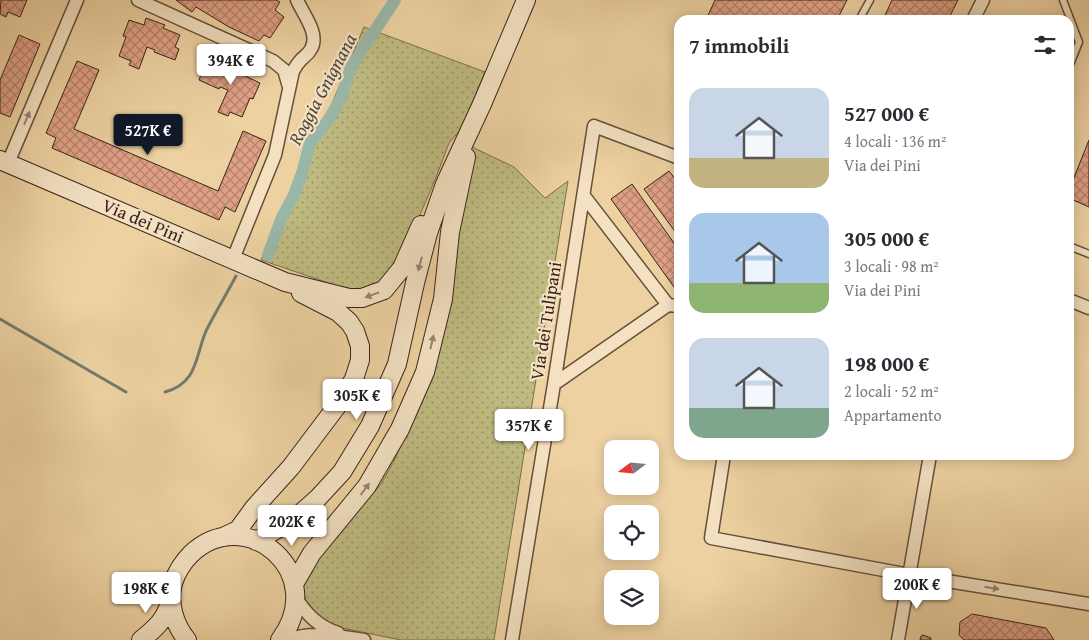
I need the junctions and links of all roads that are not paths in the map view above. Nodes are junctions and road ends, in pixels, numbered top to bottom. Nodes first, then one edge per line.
1 (76, 0) edge
2 (138, 0) edge
3 (297, 0) edge
4 (526, 0) edge
5 (870, 0) edge
6 (983, 0) edge
7 (1063, 0) edge
8 (862, 15) edge
9 (975, 15) edge
10 (1069, 15) edge
11 (1074, 29) edge
12 (1074, 54) edge
13 (290, 89) junction
14 (482, 104) junction
15 (674, 156) edge
16 (4, 161) edge
17 (445, 184) junction
18 (584, 196) junction
19 (1074, 248) edge
20 (1089, 254) edge
21 (233, 259) junction
22 (285, 282) junction
23 (336, 296) junction
24 (1074, 302) edge
25 (673, 306) edge
26 (1089, 308) edge
27 (554, 384) junction
28 (723, 460) edge
29 (929, 460) edge
30 (223, 537) junction
31 (256, 541) junction
32 (910, 575) junction
33 (295, 591) junction
34 (171, 600) junction
35 (1089, 604) edge
36 (359, 639) edge
37 (141, 640) edge
38 (187, 640) edge
39 (280, 640) edge
40 (287, 640) edge
41 (512, 640) edge
42 (898, 640) edge

16 -> 1 street
2 - 13 street
3 - 13 street
4 - 14 main road
5 - 8 lane
6 - 9 street
7 - 10 lane
11 - 12 lane
13 - 21 street
14 - 17 main road
33 -> 14 main road
15 - 18 street, Via dei Tulipani
16 - 21 main road, Via dei Pini
17 -> 23 main road, Via dei Pini
17 -> 31 main road
18 - 25 street
18 - 27 street, Via dei Tulipani
19 - 20 lane
21 - 22 main road, Via dei Pini
22 - 23 main road, Via dei Pini
22 - 30 main road, Via dei Pini
23 - 31 main road, Via dei Pini
24 - 26 street
25 - 27 street
27 - 41 street, Via dei Tulipani
28 - 32 street
29 - 32 street
30 - 31 main road
30 - 34 main road, Via dei Pini
31 - 33 main road
32 -> 35 street
32 - 42 street
33 - 36 street
33 - 39 main road
34 - 37 main road
34 - 38 main road
36 - 40 street

